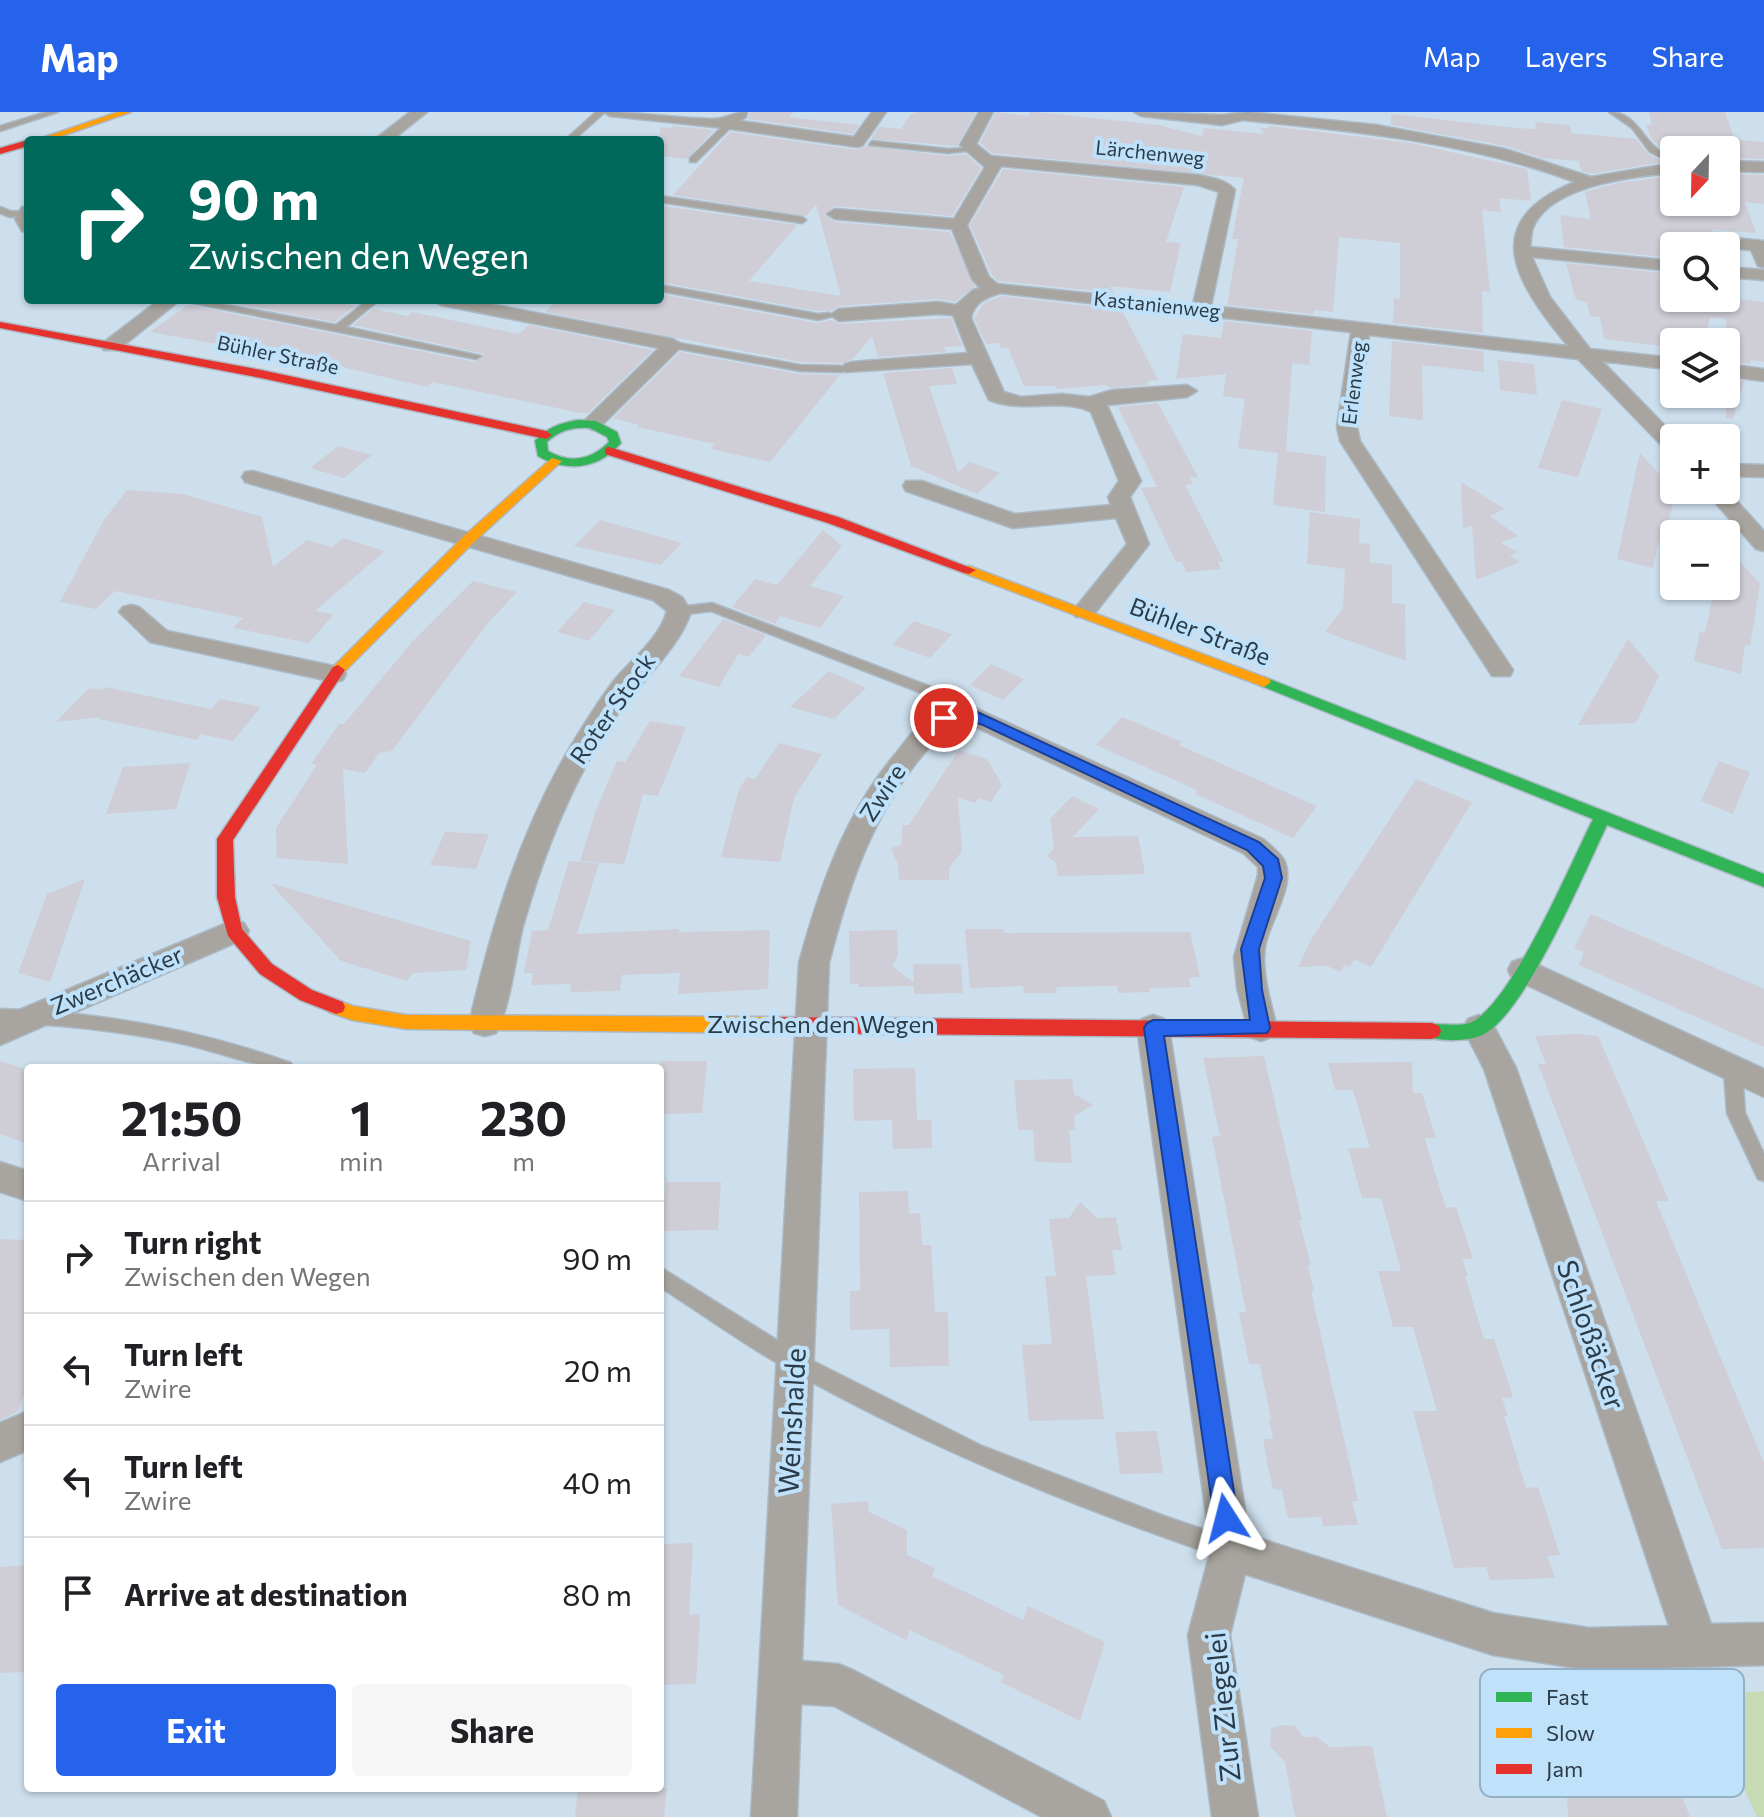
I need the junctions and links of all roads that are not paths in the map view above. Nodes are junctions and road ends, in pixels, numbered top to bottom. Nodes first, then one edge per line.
1 (54, 112) edge
2 (127, 112) edge
3 (420, 112) edge
4 (601, 112) edge
5 (610, 112) edge
6 (743, 112) edge
7 (879, 112) edge
8 (986, 112) edge
9 (1141, 112) edge
10 (1362, 112) edge
11 (1613, 112) edge
12 (726, 125) junction
13 (0, 129) edge
14 (1378, 129) junction
15 (53, 136) edge
16 (387, 136) edge
17 (574, 136) edge
18 (872, 143) dead end
19 (24, 144) edge
20 (971, 150) junction
21 (0, 151) edge
22 (1660, 154) edge
23 (693, 160) dead end
24 (991, 161) junction
25 (1740, 166) edge
26 (1764, 167) edge
27 (1660, 169) edge
28 (1590, 182) junction
29 (664, 200) edge
30 (0, 210) edge
31 (835, 214) dead end
32 (24, 217) edge
33 (802, 220) dead end
34 (959, 225) junction
35 (1740, 243) edge
36 (1521, 251) junction
37 (1764, 262) edge
38 (1660, 265) edge
39 (1740, 273) edge
40 (1764, 275) edge
41 (664, 289) edge
42 (992, 289) junction
43 (166, 304) edge
44 (204, 304) edge
45 (369, 304) edge
46 (464, 304) edge
47 (546, 304) edge
48 (1201, 310) junction
49 (961, 311) junction
50 (532, 316) junction
51 (834, 316) joint
52 (0, 325) edge
53 (338, 328) junction
54 (1361, 328) junction
55 (673, 345) junction
56 (111, 346) junction
57 (476, 356) dead end
58 (1588, 356) junction
59 (977, 358) junction
60 (1660, 363) edge
61 (847, 368) joint
62 (1740, 372) edge
63 (1764, 375) edge
64 (1187, 391) dead end
65 (1092, 403) junction
66 (592, 424) junction
67 (1660, 432) edge
68 (546, 435) junction
69 (609, 451) junction
70 (556, 461) junction
71 (1740, 470) edge
72 (1764, 471) edge
73 (253, 477) dead end
74 (914, 486) dead end
75 (1728, 504) edge
76 (1126, 510) junction
77 (469, 539) junction
78 (1764, 544) edge
79 (679, 611) junction
80 (131, 612) dead end
81 (1084, 612) junction
82 (1501, 670) dead end
83 (334, 674) junction
84 (955, 715) junction
85 (1603, 815) junction
86 (1764, 881) edge
87 (234, 931) junction
88 (1523, 970) junction
89 (0, 1016) edge
90 (36, 1016) junction
91 (485, 1024) junction
92 (811, 1025) junction
93 (1153, 1028) junction
94 (1261, 1028) junction
95 (1479, 1028) junction
96 (0, 1032) edge
97 (273, 1064) edge
98 (1733, 1071) junction
99 (1764, 1084) edge
100 (1764, 1173) edge
101 (0, 1177) edge
102 (24, 1185) edge
103 (664, 1279) edge
104 (794, 1362) junction
105 (24, 1432) edge
106 (0, 1443) edge
107 (1231, 1549) junction
108 (1764, 1644) edge
109 (1697, 1646) junction
110 (780, 1681) junction
111 (774, 1817) edge
112 (1088, 1817) edge
113 (1235, 1817) edge

1 - 13 lane
2 - 15 street
3 - 16 street
4 - 17 lane
5 - 12 street
6 - 12 street
7 - 12 street
8 - 20 street
9 - 14 street
10 - 14 street
11 - 22 lane
12 - 23 lane
14 - 28 street
18 - 20 lane
19 - 21 street
20 - 24 street
24 - 34 street
24 - 48 street, Lärchenweg
25 - 26 street
27 - 28 street
28 - 36 street
29 - 33 lane
30 - 32 lane
31 - 34 street
34 - 42 street
35 - 37 street
36 - 38 street
36 - 58 street
39 - 40 street
41 - 51 lane
42 - 48 street, Kastanienweg
42 - 49 street
43 - 56 street
44 - 53 lane
45 - 53 lane
46 - 50 street
47 - 50 street
48 - 54 street, Kastanienweg
49 - 51 street
49 - 59 street
50 - 55 street
52 - 56 street, Bühler Straße
53 - 57 lane
54 - 58 street, Erlenweg
54 - 82 street, Erlenweg
55 - 61 lane
55 - 66 street
56 - 68 street, Bühler Straße
58 - 60 street, Erlenweg
58 - 67 street
59 - 61 street
59 - 65 street
62 - 63 street
64 - 65 street
65 - 76 street
66 - 68 street
66 - 69 street
68 - 70 street
69 - 70 street
69 - 81 street, Bühler Straße
70 - 77 street, Zwischen den Wegen
71 - 72 street
73 - 77 street
74 - 76 street
75 - 78 street
76 - 81 street
77 - 79 street
77 - 83 street, Zwischen den Wegen
79 - 84 lane
79 - 91 street, Roter Stock
80 - 83 street
81 - 85 street, Bühler Straße
83 - 87 street, Zwischen den Wegen
84 - 92 street, Zwire
84 - 94 street
85 - 86 street, Bühler Straße
85 - 88 street
87 - 90 street, Zwerchäcker
87 - 91 street, Zwischen den Wegen
88 - 95 street
88 - 98 street
89 - 90 lane
90 - 96 street, Zwerchäcker
90 - 97 lane
91 - 92 street, Zwischen den Wegen
92 - 93 street, Zwischen den Wegen
92 - 104 street, Weinshalde
93 - 94 street, Zwischen den Wegen
93 - 107 street, Zur Ziegelei
94 - 95 street, Zwischen den Wegen
95 - 109 street, Schloßäcker
98 - 99 street
98 - 100 lane
101 - 102 street
103 - 104 lane
104 - 107 lane
104 - 110 street, Weinshalde
105 - 106 street
107 - 109 street
107 - 113 street, Zur Ziegelei
108 - 109 street
110 - 111 street, Weinshalde
110 - 112 street

